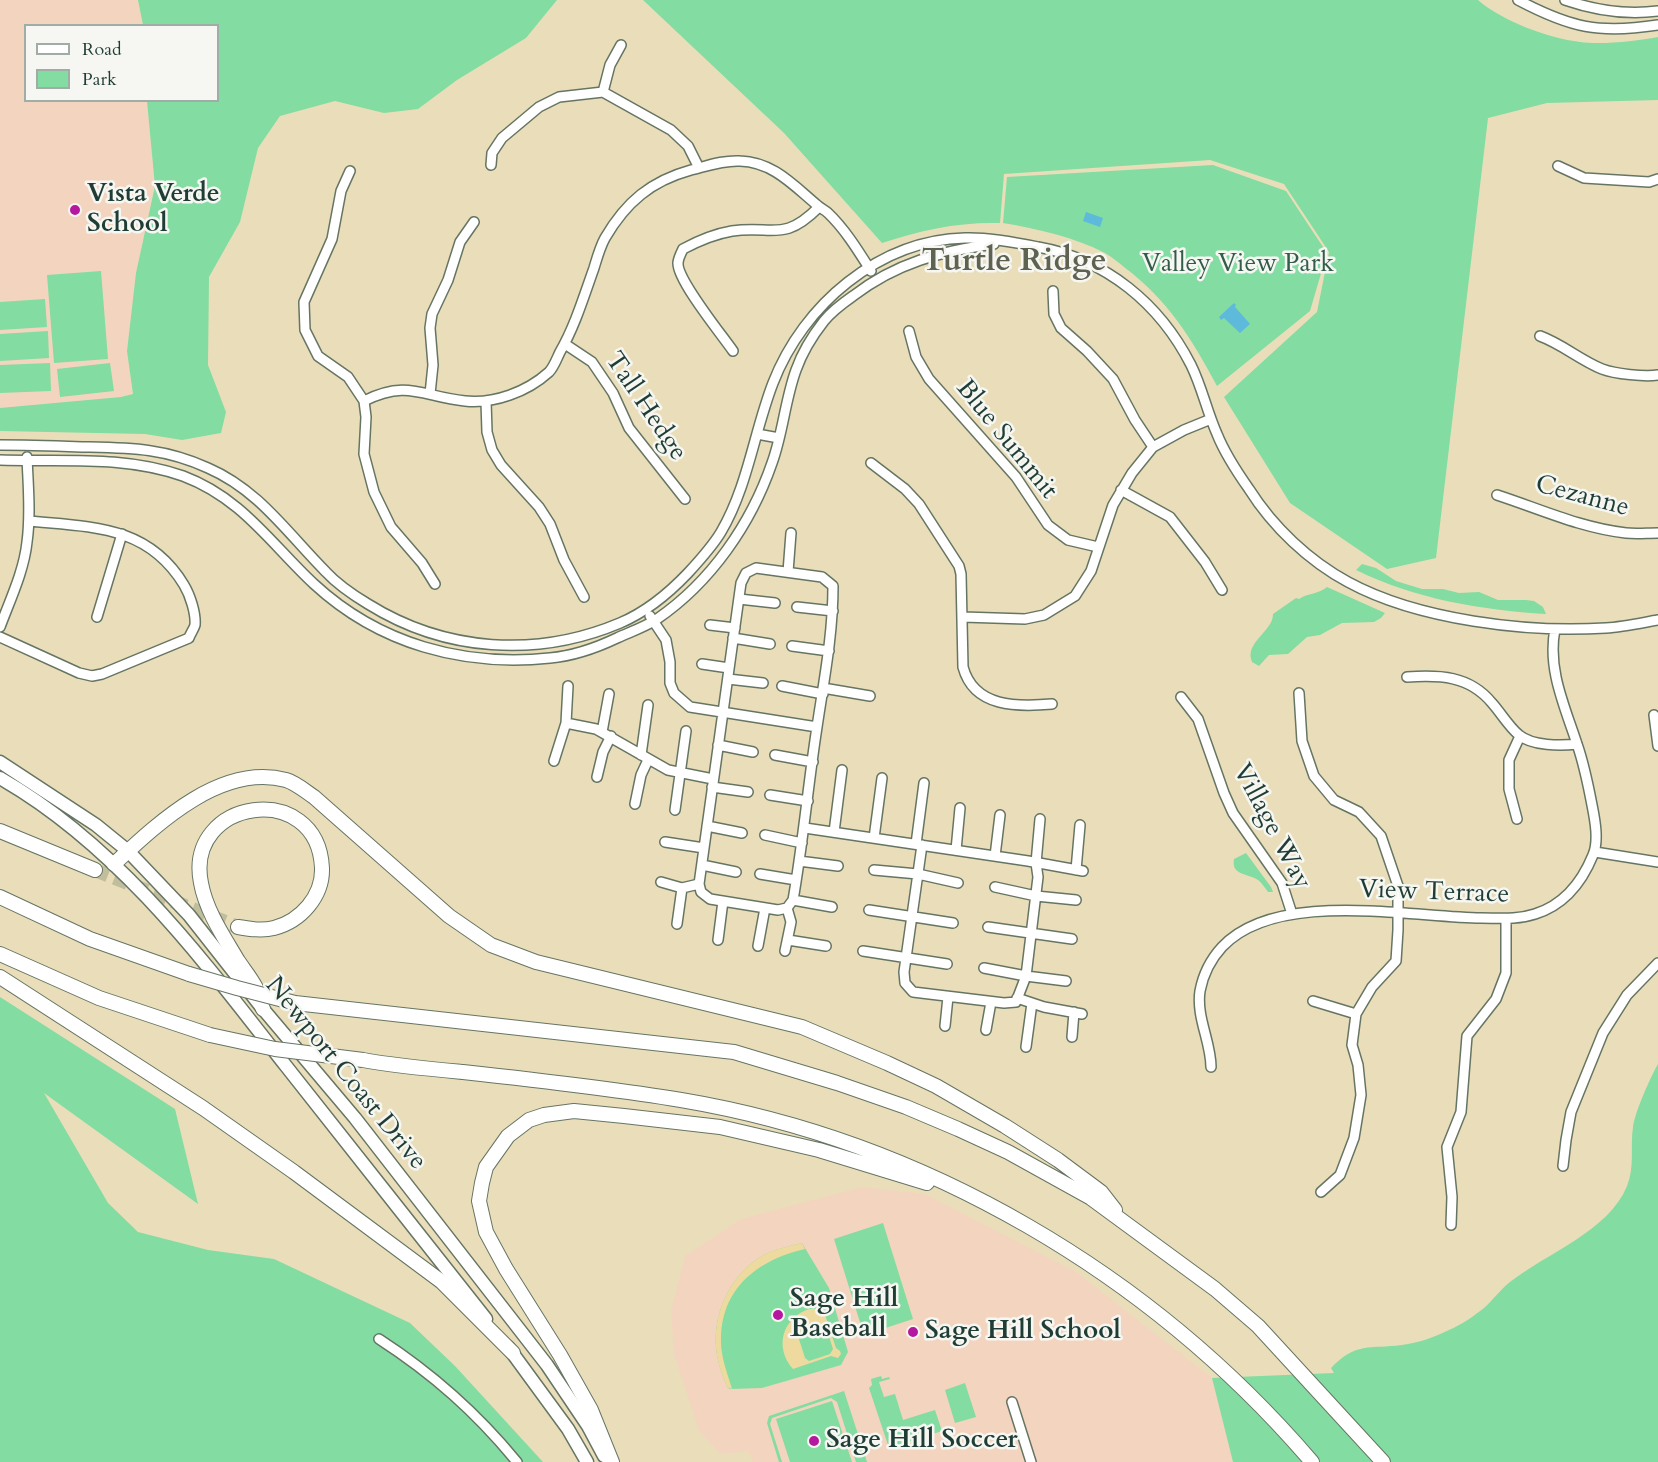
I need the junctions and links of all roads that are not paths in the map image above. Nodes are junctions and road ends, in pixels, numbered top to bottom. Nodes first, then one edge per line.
1 (1518, 0) edge
2 (1564, 0) edge
3 (1658, 11) edge
4 (1556, 18) junction
5 (1658, 25) edge
6 (621, 45) dead end
7 (603, 92) junction
8 (491, 165) dead end
9 (1558, 166) dead end
10 (699, 168) junction
11 (350, 171) dead end
12 (1658, 179) edge
13 (819, 207) junction
14 (474, 222) dead end
15 (1008, 242) junction
16 (869, 268) junction
17 (875, 279) junction
18 (1053, 291) dead end
19 (909, 330) dead end
20 (1540, 336) dead end
21 (565, 344) junction
22 (734, 351) dead end
23 (1658, 375) edge
24 (430, 394) junction
25 (364, 401) junction
26 (486, 401) junction
27 (1211, 419) junction
28 (757, 434) junction
29 (779, 438) junction
30 (0, 445) edge
31 (27, 445) junction
32 (1153, 447) junction
33 (0, 460) edge
34 (28, 461) junction
35 (871, 463) dead end
36 (744, 479) junction
37 (764, 484) junction
38 (1121, 490) junction
39 (1497, 495) dead end
40 (685, 500) dead end
41 (29, 521) junction
42 (791, 533) dead end
43 (1658, 533) edge
44 (122, 534) junction
45 (1098, 547) junction
46 (788, 573) junction
47 (435, 584) dead end
48 (1222, 590) dead end
49 (584, 597) dead end
50 (739, 599) junction
51 (775, 603) dead end
52 (797, 607) dead end
53 (646, 609) junction
54 (833, 611) junction
55 (97, 617) dead end
56 (963, 617) junction
57 (1658, 620) edge
58 (654, 621) junction
59 (710, 625) dead end
60 (0, 627) edge
61 (1555, 629) junction
62 (734, 633) junction
63 (0, 637) edge
64 (770, 644) dead end
65 (792, 646) dead end
66 (829, 651) junction
67 (702, 664) dead end
68 (729, 668) junction
69 (1407, 677) dead end
70 (728, 679) junction
71 (763, 683) dead end
72 (568, 686) dead end
73 (782, 686) dead end
74 (823, 691) junction
75 (1299, 693) dead end
76 (609, 694) dead end
77 (870, 696) dead end
78 (1181, 697) dead end
79 (1052, 704) dead end
80 (648, 705) dead end
81 (722, 712) junction
82 (1654, 715) dead end
83 (566, 723) junction
84 (817, 727) junction
85 (686, 731) dead end
86 (606, 734) junction
87 (1520, 736) junction
88 (1577, 744) junction
89 (718, 745) junction
90 (1658, 746) edge
91 (753, 752) dead end
92 (776, 755) dead end
93 (644, 757) junction
94 (554, 761) dead end
95 (0, 762) edge
96 (813, 762) junction
97 (842, 770) dead end
98 (680, 772) junction
99 (597, 777) dead end
100 (0, 778) edge
101 (882, 778) dead end
102 (713, 783) junction
103 (924, 783) dead end
104 (747, 792) dead end
105 (770, 795) dead end
106 (808, 801) junction
107 (635, 804) dead end
108 (960, 808) dead end
109 (675, 810) dead end
110 (1000, 814) dead end
111 (1040, 819) dead end
112 (1516, 819) dead end
113 (1080, 825) dead end
114 (707, 826) junction
115 (805, 828) junction
116 (0, 831) edge
117 (834, 832) junction
118 (742, 833) dead end
119 (765, 835) dead end
120 (874, 838) junction
121 (665, 842) dead end
122 (802, 843) junction
123 (919, 845) junction
124 (704, 849) junction
125 (956, 850) junction
126 (128, 851) junction
127 (1595, 852) junction
128 (995, 856) junction
129 (799, 861) junction
130 (1036, 862) junction
131 (1658, 862) edge
132 (114, 864) junction
133 (702, 865) junction
134 (838, 866) dead end
135 (95, 870) tunnel mouth
136 (874, 870) dead end
137 (736, 872) dead end
138 (760, 874) dead end
139 (918, 874) junction
140 (796, 880) junction
141 (661, 882) dead end
142 (958, 883) dead end
143 (699, 884) junction
144 (995, 887) dead end
145 (682, 888) junction
146 (1036, 896) junction
147 (0, 897) edge
148 (1076, 900) dead end
149 (723, 901) junction
150 (790, 904) junction
151 (832, 907) dead end
152 (765, 908) junction
153 (869, 910) dead end
154 (1292, 914) junction
155 (1398, 914) junction
156 (912, 916) junction
157 (1506, 918) junction
158 (953, 923) dead end
159 (677, 924) dead end
160 (238, 927) tunnel mouth
161 (988, 927) dead end
162 (1030, 934) junction
163 (1072, 939) dead end
164 (718, 940) dead end
165 (788, 940) junction
166 (758, 946) dead end
167 (826, 946) dead end
168 (785, 951) dead end
169 (863, 951) dead end
170 (0, 954) edge
171 (906, 957) junction
172 (1658, 963) edge
173 (947, 964) dead end
174 (984, 968) dead end
175 (1026, 976) junction
176 (0, 977) edge
177 (1066, 981) dead end
178 (948, 997) junction
179 (1017, 1000) junction
180 (1313, 1001) dead end
181 (991, 1002) junction
182 (1032, 1003) junction
183 (263, 1010) junction
184 (1356, 1014) junction
185 (945, 1026) dead end
186 (986, 1030) dead end
187 (1072, 1037) dead end
188 (1026, 1047) dead end
189 (1211, 1067) dead end
190 (1563, 1166) dead end
191 (956, 1188) junction
192 (1320, 1192) dead end
193 (1126, 1223) junction
194 (1451, 1224) dead end
195 (379, 1339) dead end
196 (513, 1353) junction
197 (1012, 1402) dead end
198 (517, 1462) edge
199 (587, 1462) edge
200 (609, 1462) edge
201 (1031, 1462) edge
202 (1312, 1462) edge
203 (1383, 1462) edge

1 - 4 street
2 - 3 street
2 - 4 street
4 - 5 street
6 - 7 street
7 - 8 street
7 - 10 street
9 - 12 street
10 - 13 street
10 - 21 street
11 - 25 street
13 - 16 street
13 - 22 street
14 - 24 street
15 - 16 street
15 - 17 street
15 - 27 street
16 - 17 street
16 - 28 street
17 - 29 street
18 - 32 street
19 - 45 street, Blue Summit
20 - 23 street
21 - 26 street
21 - 40 street, Tall Hedge
24 - 25 street
24 - 26 street
25 - 47 street
26 - 49 street
27 - 32 street
27 - 61 street
28 - 29 street
28 - 36 street
29 - 37 street
30 - 31 street
31 - 34 street
31 - 53 street
32 - 38 street
33 - 34 street
34 - 41 street
34 - 58 street
35 - 56 street
36 - 37 street
36 - 53 street
37 - 58 street
38 - 45 street
38 - 48 street
39 - 43 street, Cezanne
41 - 44 street
41 - 60 street
42 - 46 street
44 - 55 street
44 - 63 street
45 - 56 street
46 - 50 street
46 - 54 street
50 - 51 street
50 - 62 street
52 - 54 street
53 - 58 street
54 - 66 street
56 - 79 street
57 - 61 street
58 - 81 street
59 - 62 street
61 - 88 street, View Terrace
62 - 64 street
62 - 68 street
65 - 66 street
66 - 74 street
67 - 68 street
68 - 70 street
69 - 87 street
70 - 71 street
70 - 81 street
72 - 83 street
73 - 74 street
74 - 77 street
74 - 84 street
75 - 155 street
76 - 86 street
78 - 154 street, Village Way
80 - 93 street
81 - 84 street
81 - 89 street
82 - 90 street
83 - 86 street
83 - 94 street
84 - 96 street
85 - 98 street
86 - 93 street
86 - 99 street
87 - 88 street
87 - 112 street
88 - 127 street, View Terrace
89 - 91 street
89 - 102 street
92 - 96 street
93 - 98 street
93 - 107 street
95 - 126 main road, Newport Coast Drive
96 - 106 street
97 - 117 street
98 - 102 street
98 - 109 street
100 - 132 main road, Newport Coast Drive
101 - 120 street
102 - 104 street
102 - 114 street
103 - 123 street
105 - 106 street
106 - 115 street
108 - 125 street
110 - 128 street
111 - 130 street
113 - 130 street
114 - 118 street
114 - 124 street
115 - 117 street
115 - 122 street
116 - 135 highway
117 - 120 street
119 - 122 street
120 - 123 street
121 - 124 street
122 - 129 street
123 - 125 street
123 - 139 street
124 - 133 street
125 - 128 street
126 - 132 highway
126 - 183 main road, Newport Coast Drive
126 - 193 highway
127 - 131 street
127 - 157 street, View Terrace
128 - 130 street
129 - 134 street
129 - 140 street
130 - 146 street
132 - 196 main road, Newport Coast Drive
133 - 137 street
133 - 143 street
136 - 139 street
138 - 140 street
139 - 142 street
139 - 156 street
140 - 150 street
141 - 145 street
143 - 145 street
143 - 149 street
144 - 146 street
145 - 159 street
146 - 148 street
146 - 162 street
147 - 193 highway, bridge
149 - 152 street
149 - 164 street
150 - 151 street
150 - 152 street
150 - 165 street
152 - 166 street
153 - 156 street
154 - 155 street, View Terrace
154 - 189 street, View Terrace
155 - 157 street, View Terrace
155 - 184 street
156 - 158 street
156 - 171 street
157 - 194 street
160 - 183 highway
161 - 162 street
162 - 163 street
162 - 175 street
165 - 167 street
165 - 168 street
169 - 171 street
170 - 191 highway, bridge
171 - 173 street
171 - 178 street
172 - 190 street
174 - 175 street
175 - 177 street
175 - 179 street
176 - 196 highway
178 - 181 street
178 - 185 street
179 - 181 street
179 - 182 street
180 - 184 street
181 - 186 street
182 - 187 street
182 - 188 street
183 - 200 main road, Newport Coast Drive
184 - 192 street
191 - 200 highway
191 - 202 highway
193 - 203 highway
195 - 198 street
196 - 199 main road, Newport Coast Drive
197 - 201 street

